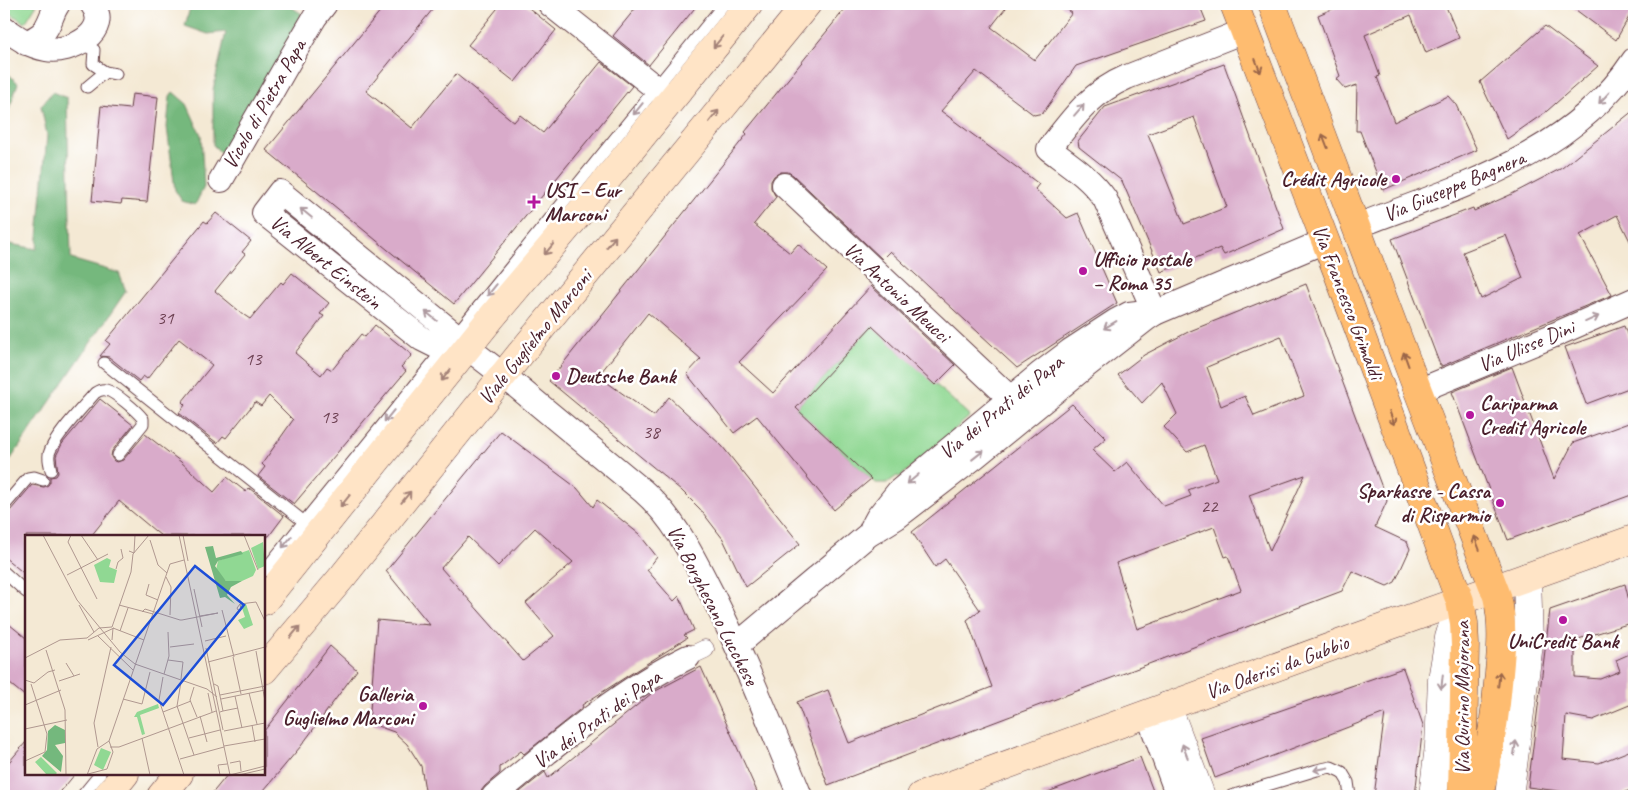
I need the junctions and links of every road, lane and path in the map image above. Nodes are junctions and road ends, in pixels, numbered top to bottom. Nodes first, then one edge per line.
1 (58, 4) edge
2 (92, 4) edge
3 (325, 4) edge
4 (550, 4) edge
5 (724, 4) edge
6 (749, 4) edge
7 (807, 4) edge
8 (1234, 4) edge
9 (1277, 5) edge
10 (4, 28) edge
11 (1244, 31) junction
12 (26, 43) junction
13 (80, 43) junction
14 (1634, 60) edge
15 (86, 87) dead end
16 (664, 93) junction
17 (221, 180) dead end
18 (784, 185) dead end
19 (1357, 226) junction
20 (1325, 241) junction
21 (1634, 300) edge
22 (1155, 313) junction
23 (455, 343) junction
24 (104, 363) dead end
25 (504, 375) junction
26 (1418, 391) junction
27 (1010, 398) junction
28 (118, 455) dead end
29 (51, 470) dead end
30 (43, 480) dead end
31 (4, 506) edge
32 (303, 521) junction
33 (868, 535) junction
34 (1634, 539) edge
35 (265, 570) edge
36 (4, 572) edge
37 (1527, 577) junction
38 (1494, 588) junction
39 (25, 591) edge
40 (265, 601) edge
41 (1460, 601) junction
42 (737, 645) junction
43 (697, 653) dead end
44 (265, 669) edge
45 (1158, 710) junction
46 (99, 775) edge
47 (124, 775) edge
48 (178, 775) edge
49 (82, 796) edge
50 (107, 796) edge
51 (161, 796) edge
52 (494, 796) edge
53 (800, 796) edge
54 (921, 796) edge
55 (1178, 796) edge
56 (1201, 796) edge
57 (1231, 796) edge
58 (1350, 796) edge
59 (1433, 796) edge
60 (1462, 796) edge
61 (1480, 796) edge
62 (1509, 796) edge

1 - 12 street
2 - 13 street
3 - 17 street, Vicolo di Pietra Papa
4 - 16 street
5 - 16 lane, Viale Guglielmo Marconi
6 -> 16 main road, Viale Guglielmo Marconi
25 -> 7 main road, Viale Guglielmo Marconi
8 - 11 main road, Via Francesco Grimaldi
19 -> 9 main road, Via Francesco Grimaldi
10 - 12 street
11 -> 20 main road, Via Francesco Grimaldi
22 -> 11 street
12 - 13 street
13 - 15 lane
14 -> 19 street, Via Giuseppe Bagnera
16 -> 23 main road, Viale Guglielmo Marconi
18 - 27 street, Via Antonio Meucci
26 -> 19 main road, Via Francesco Grimaldi
20 - 22 street, Via dei Prati dei Papa
20 -> 41 main road, Via Francesco Grimaldi
26 -> 21 street, Via Ulisse Dini
22 -> 27 street, Via dei Prati dei Papa
33 -> 22 street, Via dei Prati dei Papa
23 -> 23 street, Via Albert Einstein
23 - 25 street, Via Borghesano Lucchese
23 -> 32 lane, Viale Guglielmo Marconi
23 -> 40 main road, Viale Guglielmo Marconi
24 - 32 lane
25 - 42 street, Via Borghesano Lucchese
44 -> 25 main road, Viale Guglielmo Marconi
38 -> 26 main road, Via Francesco Grimaldi
27 -> 33 street, Via dei Prati dei Papa
28 - 29 lane
30 - 31 lane
32 -> 35 lane, Viale Guglielmo Marconi
33 - 42 street, Via dei Prati dei Papa
34 - 37 main road, Via Oderisi da Gubbio
36 - 39 lane
37 - 38 main road, Via Oderisi da Gubbio
62 -> 37 street
38 - 41 main road, Via Oderisi da Gubbio
61 -> 38 main road, Via Quirino Majorana
41 - 45 main road, Via Oderisi da Gubbio
41 -> 59 street
41 - 60 main road, Via Quirino Majorana
42 - 53 street, Via Borghesano Lucchese
43 - 52 street, Via dei Prati dei Papa
45 - 54 main road, Via Oderisi da Gubbio
45 - 55 street
56 -> 45 street
46 - 49 lane
47 - 50 main road
48 - 51 main road
58 -> 57 lane

